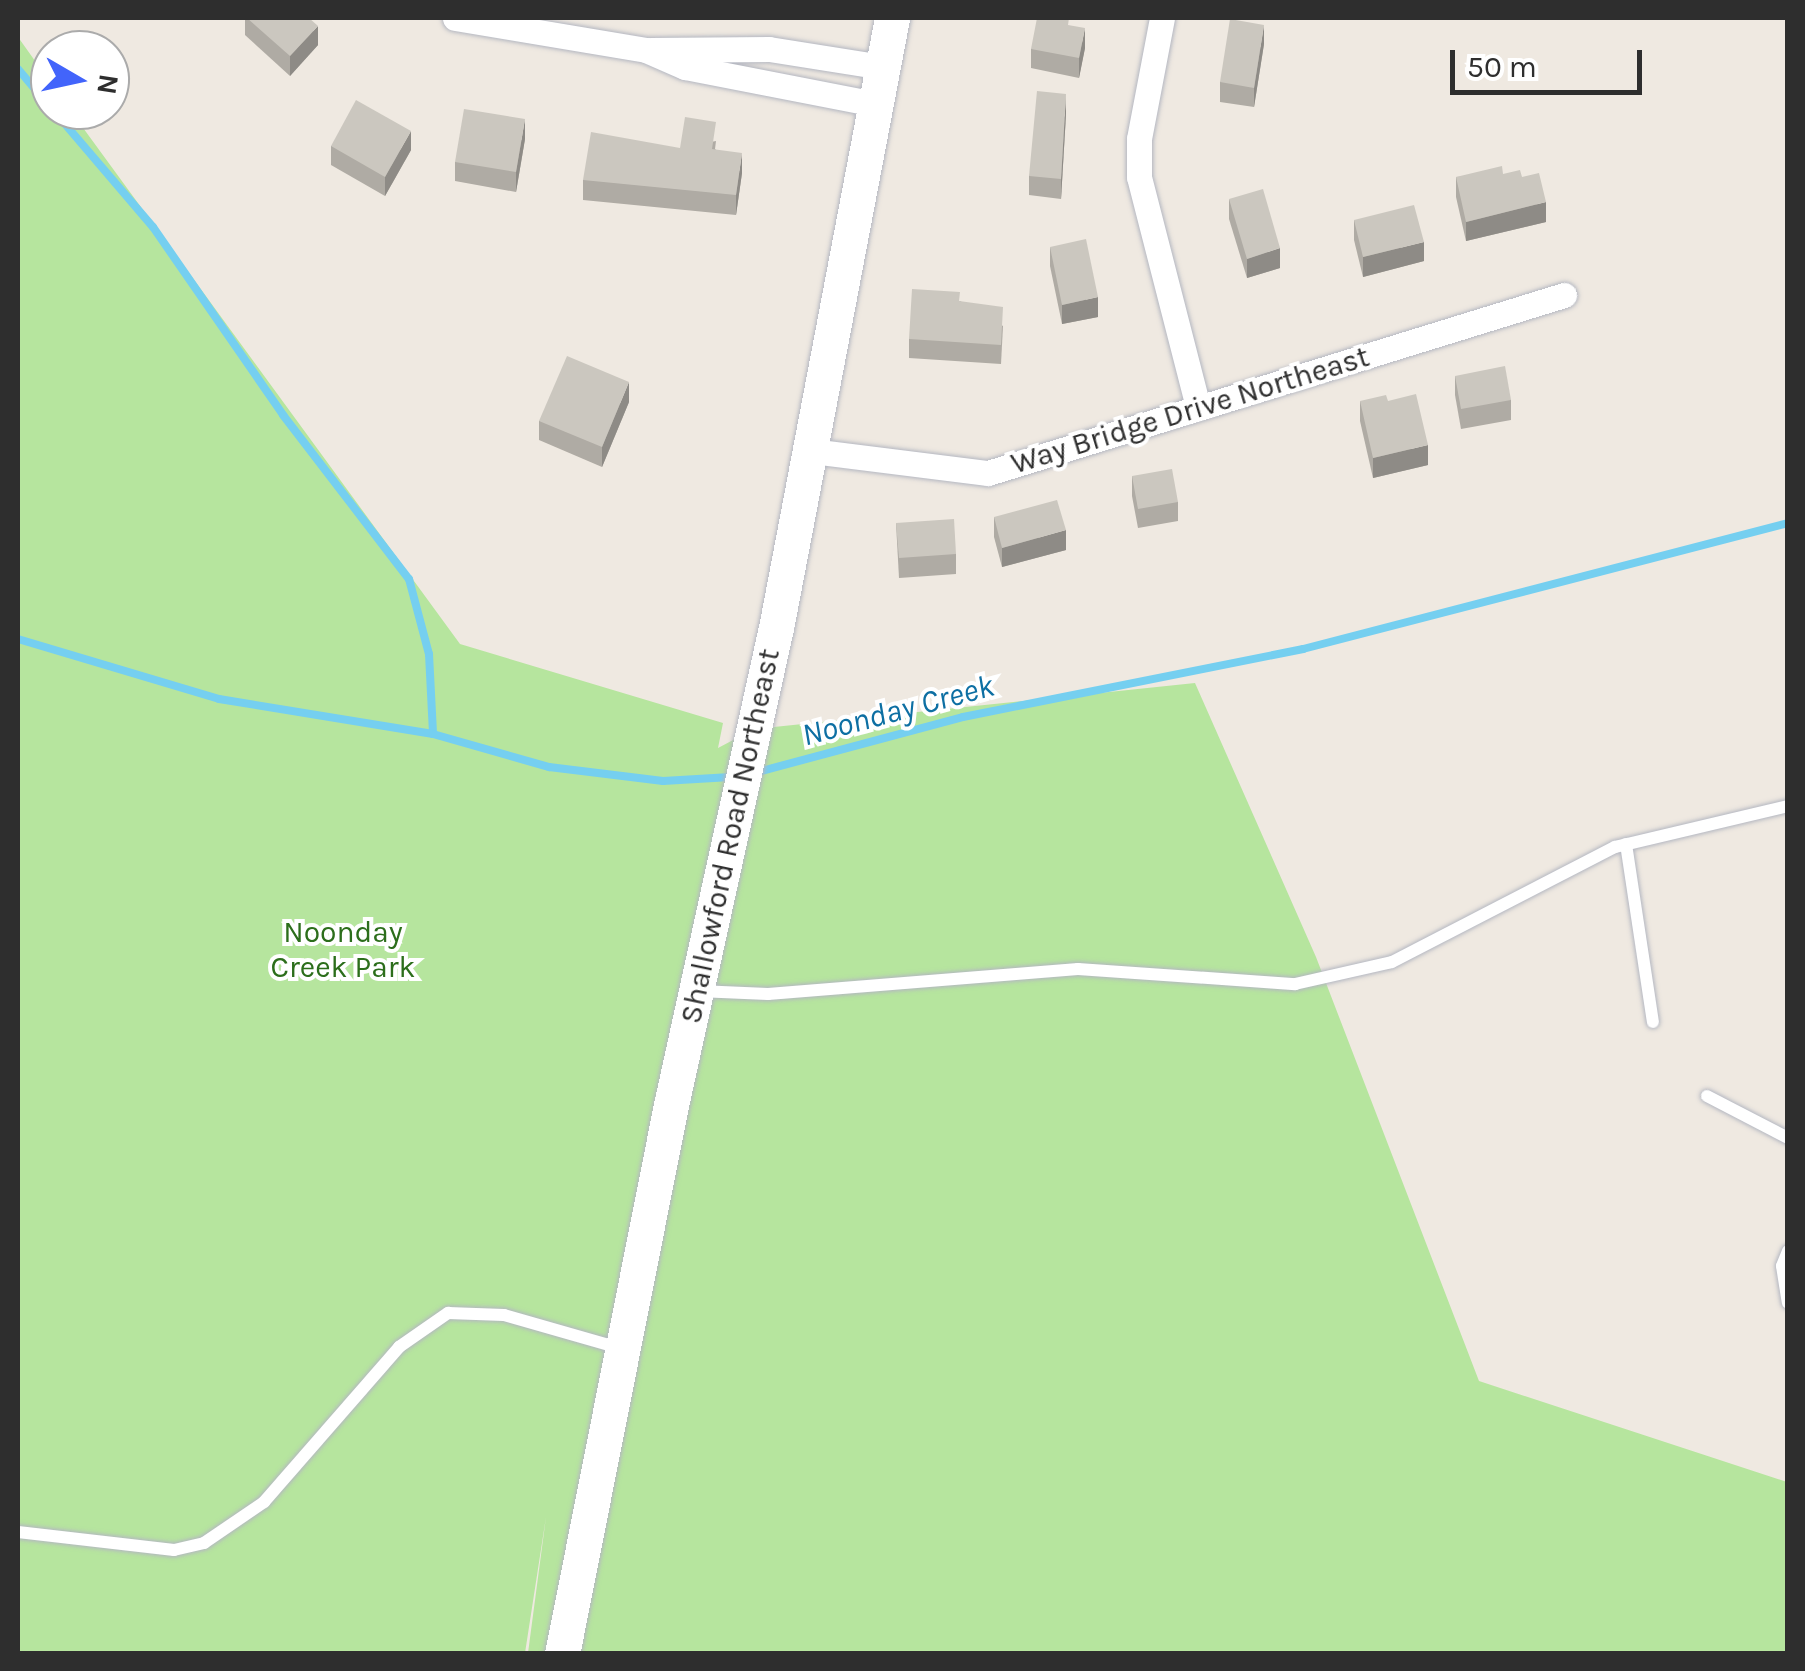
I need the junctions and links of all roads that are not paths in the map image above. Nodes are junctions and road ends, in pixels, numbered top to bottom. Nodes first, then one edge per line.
1 (456, 18) edge
2 (892, 18) edge
3 (1162, 18) edge
4 (646, 50) junction
5 (883, 67) junction
6 (876, 104) junction
7 (1564, 295) dead end
8 (1198, 407) junction
9 (811, 451) junction
10 (1788, 806) edge
11 (1626, 844) junction
12 (696, 990) junction
13 (1652, 1022) dead end
14 (1707, 1096) dead end
15 (1788, 1138) edge
16 (1788, 1251) edge
17 (1788, 1303) edge
18 (626, 1350) junction
19 (18, 1532) edge
20 (562, 1654) edge

1 - 4 street
2 - 5 street, Shallowford Road Northeast
3 - 8 street
4 - 5 street
4 - 6 street
5 - 6 street, Shallowford Road Northeast
6 - 9 street, Shallowford Road Northeast
7 - 8 street, Way Bridge Drive Northeast
8 - 9 street, Way Bridge Drive Northeast
9 - 12 street, Shallowford Road Northeast
10 - 11 lane
11 - 12 lane
11 - 13 lane
12 - 18 street, Shallowford Road Northeast
14 - 15 lane
16 - 17 lane
18 - 19 lane
18 - 20 street, Shallowford Road Northeast

